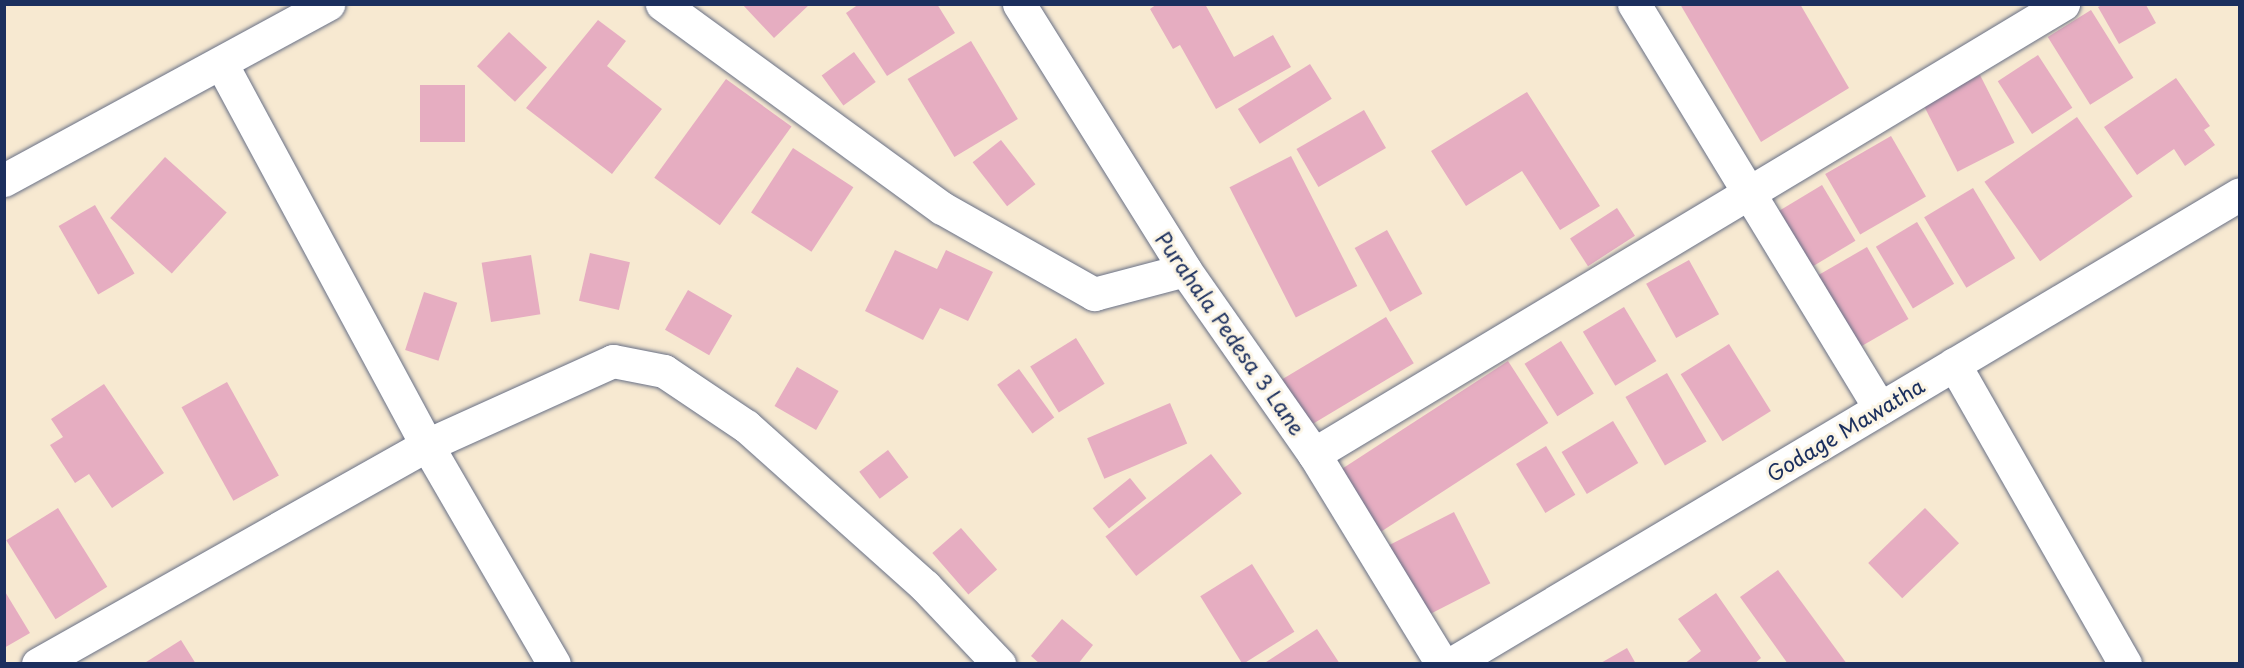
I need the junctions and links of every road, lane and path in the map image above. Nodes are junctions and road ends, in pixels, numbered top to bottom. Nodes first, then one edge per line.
1 (328, 4) edge
2 (662, 4) edge
3 (1018, 4) edge
4 (1634, 4) edge
5 (2063, 4) edge
6 (221, 63) junction
7 (4, 180) edge
8 (2240, 194) edge
9 (1749, 196) junction
10 (1185, 270) junction
11 (1954, 364) junction
12 (1880, 408) junction
13 (428, 445) junction
14 (1314, 454) junction
15 (38, 663) edge
16 (554, 663) edge
17 (999, 663) edge
18 (1442, 663) edge
19 (1451, 663) edge
20 (2125, 663) edge

1 - 6 street
2 - 10 street
3 - 10 street, Purahala Pedesa 3 Lane
4 - 9 street
5 - 9 street
6 - 7 street
6 - 13 street
8 - 11 street, Godage Mawatha
9 - 12 street
9 - 14 street
10 - 14 street, Purahala Pedesa 3 Lane
11 - 12 street, Godage Mawatha
11 - 20 street
12 - 19 street, Godage Mawatha
13 - 15 street
13 - 16 street
13 - 17 street
14 - 18 street, Purahala Pedesa 3 Lane

